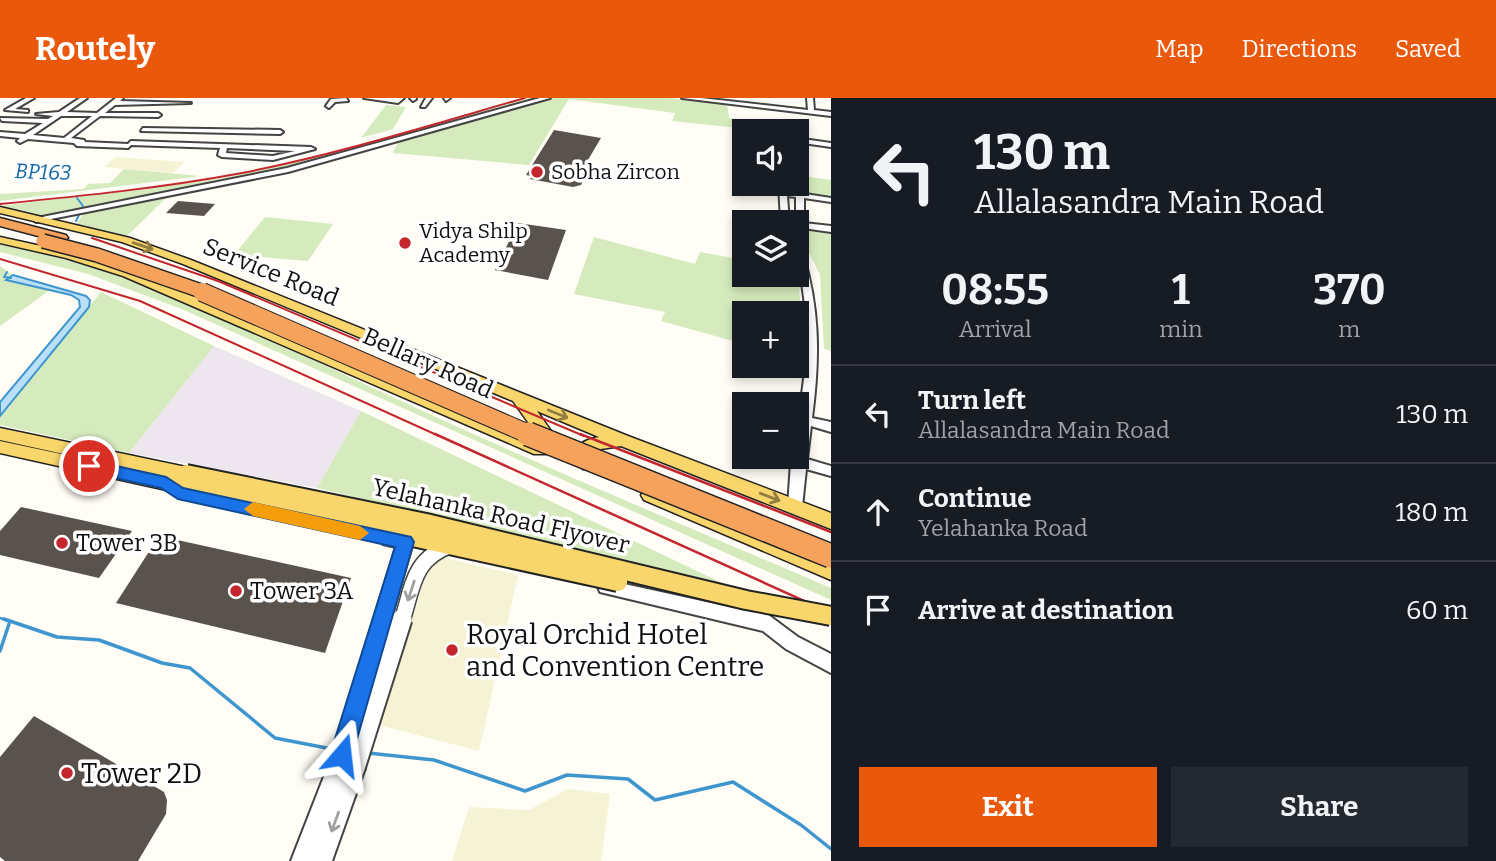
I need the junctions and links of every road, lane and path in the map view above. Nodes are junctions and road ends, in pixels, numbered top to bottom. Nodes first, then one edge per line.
1 (12, 98) edge
2 (84, 98) edge
3 (401, 98) edge
4 (429, 98) edge
5 (547, 98) edge
6 (684, 98) edge
7 (693, 98) edge
8 (757, 98) edge
9 (367, 99) edge
10 (346, 100) edge
11 (32, 101) edge
12 (117, 101) edge
13 (164, 101) edge
14 (100, 102) dead end
15 (810, 102) edge
16 (188, 103) dead end
17 (44, 105) dead end
18 (2, 106) dead end
19 (59, 106) dead end
20 (329, 106) dead end
21 (423, 106) dead end
22 (90, 109) dead end
23 (108, 109) junction
24 (831, 114) edge
25 (60, 115) junction
26 (99, 116) junction
27 (1, 122) edge
28 (153, 122) junction
29 (220, 122) dead end
30 (89, 123) junction
31 (104, 124) dead end
32 (51, 125) junction
33 (39, 129) junction
34 (65, 130) dead end
35 (143, 130) junction
36 (78, 131) junction
37 (280, 132) dead end
38 (0, 134) edge
39 (138, 136) junction
40 (24, 138) junction
41 (65, 139) junction
42 (809, 142) edge
43 (222, 144) junction
44 (831, 145) edge
45 (128, 146) junction
46 (180, 155) dead end
47 (116, 158) dead end
48 (806, 196) edge
49 (831, 200) edge
50 (0, 210) edge
51 (36, 219) junction
52 (0, 222) edge
53 (809, 226) edge
54 (831, 229) edge
55 (0, 231) edge
56 (60, 236) junction
57 (0, 240) edge
58 (808, 287) edge
59 (807, 392) edge
60 (519, 399) junction
61 (809, 421) edge
62 (831, 427) edge
63 (506, 436) junction
64 (622, 440) junction
65 (4, 441) edge
66 (809, 465) edge
67 (798, 469) edge
68 (831, 471) edge
69 (162, 476) junction
70 (605, 476) junction
71 (187, 481) junction
72 (795, 507) junction
73 (414, 517) junction
74 (831, 521) edge
75 (405, 542) junction
76 (831, 542) edge
77 (453, 545) junction
78 (831, 556) edge
79 (831, 570) edge
80 (831, 616) edge
81 (768, 624) junction
82 (831, 625) edge
83 (831, 664) edge
84 (346, 775) junction
85 (302, 861) edge
86 (321, 861) edge

1 - 18 street
2 - 25 street
3 - 9 street
4 - 21 street
5 - 51 street
6 - 7 street
7 - 15 street
8 - 15 street
10 - 20 street
11 - 25 street
12 - 13 street
12 - 14 street
12 - 23 street
13 - 16 street
15 - 24 street
17 - 19 street
22 - 23 street
23 - 26 street
25 - 26 street
25 - 32 street
26 - 28 street
26 - 30 street
27 - 32 street
27 - 33 street
28 - 29 street
28 - 35 street
30 - 31 street
30 - 32 street
30 - 36 street
32 - 33 street
33 - 40 street
34 - 36 street
35 - 37 street
35 - 39 street
36 - 41 street
38 - 40 street
39 - 43 street
39 - 45 street
40 - 41 street
41 - 45 street
42 - 44 street
43 - 43 street
43 - 45 street
45 - 46 street
45 - 47 street
48 - 49 street
50 - 51 main road, Service Road
51 - 56 main road, Service Road
52 - 56 highway, Bellary Road
53 - 54 street
55 - 56 highway, Bellary Road
56 -> 60 main road, Service Road
56 - 76 highway, Bellary Road
56 - 78 highway, Bellary Road, bridge
57 - 63 main road
58 - 59 street
60 - 63 main road
60 -> 64 main road, Service Road
61 - 62 street
63 - 70 main road
64 - 70 main road
64 -> 72 main road, Service Road
65 - 69 main road, Yelahanka Road Flyover
66 - 68 street
67 - 72 street
69 - 71 main road, Yelahanka Road Flyover
69 - 73 street
69 - 75 street
70 - 79 main road
71 - 77 main road, Yelahanka Road Flyover, bridge
71 - 80 main road, Yelahanka Road Flyover, bridge
72 - 74 main road, Service Road
73 - 75 street
73 - 81 street
75 - 81 street
75 - 84 street
77 - 82 main road, Yelahanka Road Flyover, bridge
77 -> 84 street, bridge
81 - 83 street
84 - 85 street
84 -> 86 street

